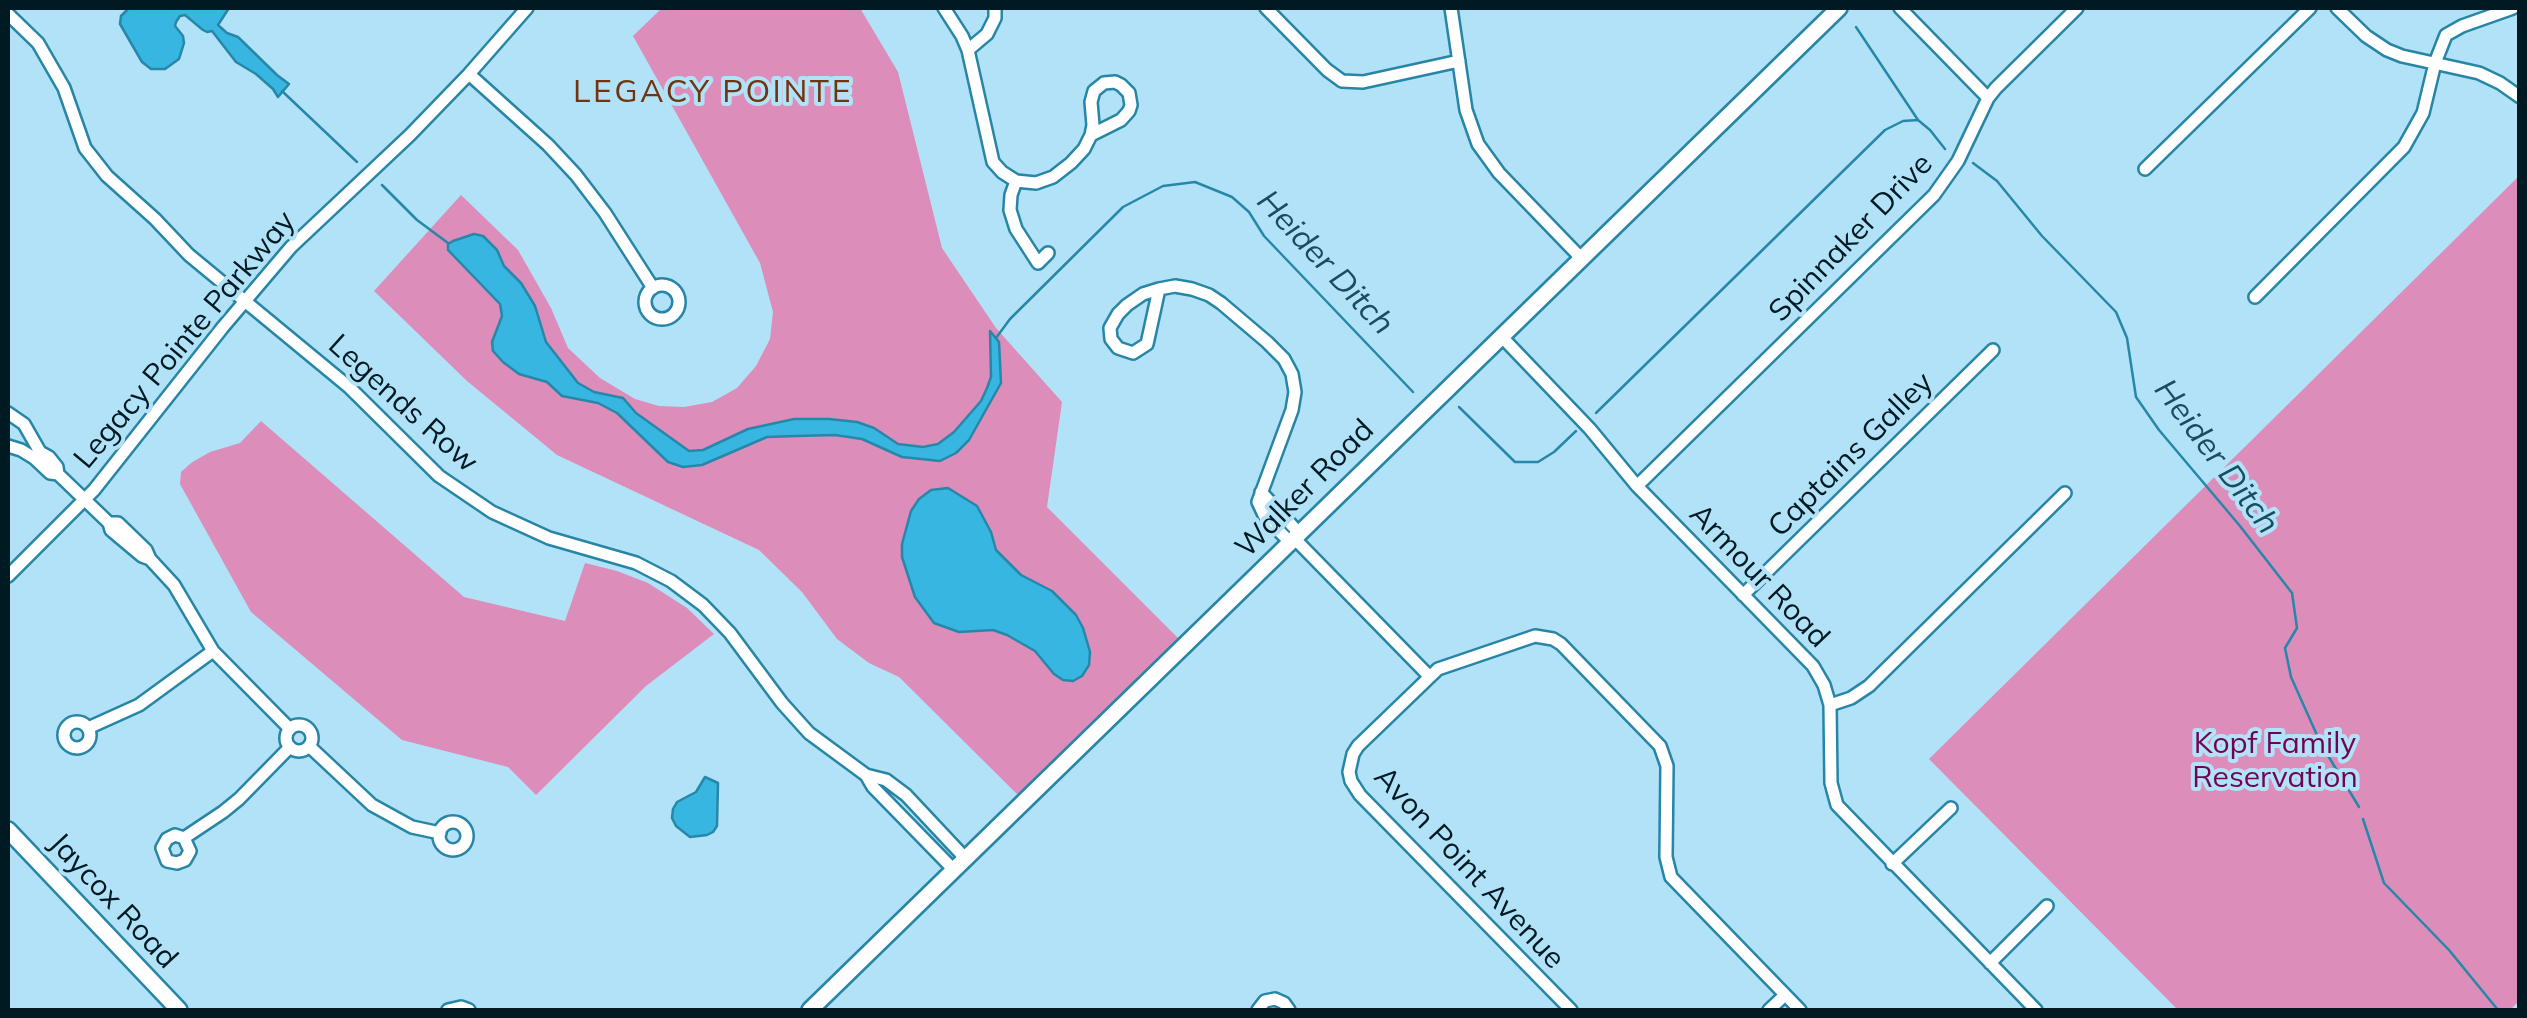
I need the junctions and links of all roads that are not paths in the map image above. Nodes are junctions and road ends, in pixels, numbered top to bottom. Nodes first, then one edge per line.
1 (527, 8) edge
2 (944, 8) edge
3 (996, 8) edge
4 (1266, 8) edge
5 (1451, 8) edge
6 (1839, 8) edge
7 (1900, 8) edge
8 (2077, 8) edge
9 (2310, 8) edge
10 (2337, 8) edge
11 (2514, 8) edge
12 (8, 14) edge
13 (968, 50) junction
14 (1460, 61) junction
15 (2435, 62) junction
16 (469, 74) junction
17 (2520, 97) edge
18 (1988, 98) junction
19 (1091, 135) junction
20 (2145, 169) dead end
21 (1016, 181) junction
22 (1048, 253) dead end
23 (1581, 258) junction
24 (653, 288) dead end
25 (1159, 289) junction
26 (2255, 297) dead end
27 (245, 300) junction
28 (1501, 336) junction
29 (1993, 350) dead end
30 (8, 413) edge
31 (8, 446) edge
32 (37, 455) junction
33 (1637, 486) junction
34 (2065, 492) dead end
35 (85, 500) junction
36 (1294, 538) junction
37 (8, 576) edge
38 (1744, 595) junction
39 (213, 651) junction
40 (1429, 676) junction
41 (1830, 705) junction
42 (88, 728) dead end
43 (290, 729) junction
44 (309, 746) junction
45 (290, 747) junction
46 (1950, 808) dead end
47 (8, 830) edge
48 (440, 833) dead end
49 (184, 838) dead end
50 (960, 864) junction
51 (1892, 864) junction
52 (2047, 906) dead end
53 (1990, 963) junction
54 (1785, 995) junction
55 (178, 1010) edge
56 (448, 1010) edge
57 (469, 1010) edge
58 (810, 1010) edge
59 (1258, 1010) edge
60 (1290, 1010) edge
61 (1571, 1010) edge
62 (1769, 1010) edge
63 (1800, 1010) edge
64 (2036, 1010) edge

1 - 16 street, Legacy Pointe Parkway
2 - 13 street
3 - 13 street
4 - 14 street
5 - 14 street
6 - 23 street, Walker Road
7 - 18 street
8 - 18 street, Spinnaker Drive
9 - 20 street
10 - 15 street
11 - 15 street
12 - 27 street, Legends Row
13 - 21 street
14 - 23 street
15 - 17 street
15 - 26 street
16 - 24 street
16 - 27 street, Legacy Pointe Parkway
18 - 33 street, Spinnaker Drive
19 - 19 street
19 - 21 street
21 - 22 street
23 - 28 street, Walker Road
25 - 25 street
25 - 36 street
27 - 35 street, Legacy Pointe Parkway
27 - 50 street, Legends Row
28 - 33 street, Armour Road
28 - 36 street, Walker Road
29 - 38 street, Captains Galley
30 - 32 street
31 - 32 street
32 - 35 street
33 - 38 street, Armour Road
34 - 41 street
35 - 37 street, Legacy Pointe Parkway
35 - 39 street
36 - 40 street
36 - 50 street, Walker Road
38 - 41 street, Armour Road
39 - 42 street
39 - 43 street
40 - 54 street
40 - 61 street, Avon Point Avenue
41 - 51 street, Armour Road
43 - 44 street
43 - 45 street
44 - 45 street
44 - 48 street
45 - 49 street
46 - 51 street
47 - 55 street, Jaycox Road
50 - 58 street, Walker Road
51 - 53 street, Armour Road
52 - 53 street
53 - 64 street, Armour Road
54 - 62 street
54 - 63 street
56 - 57 street
59 - 60 street

